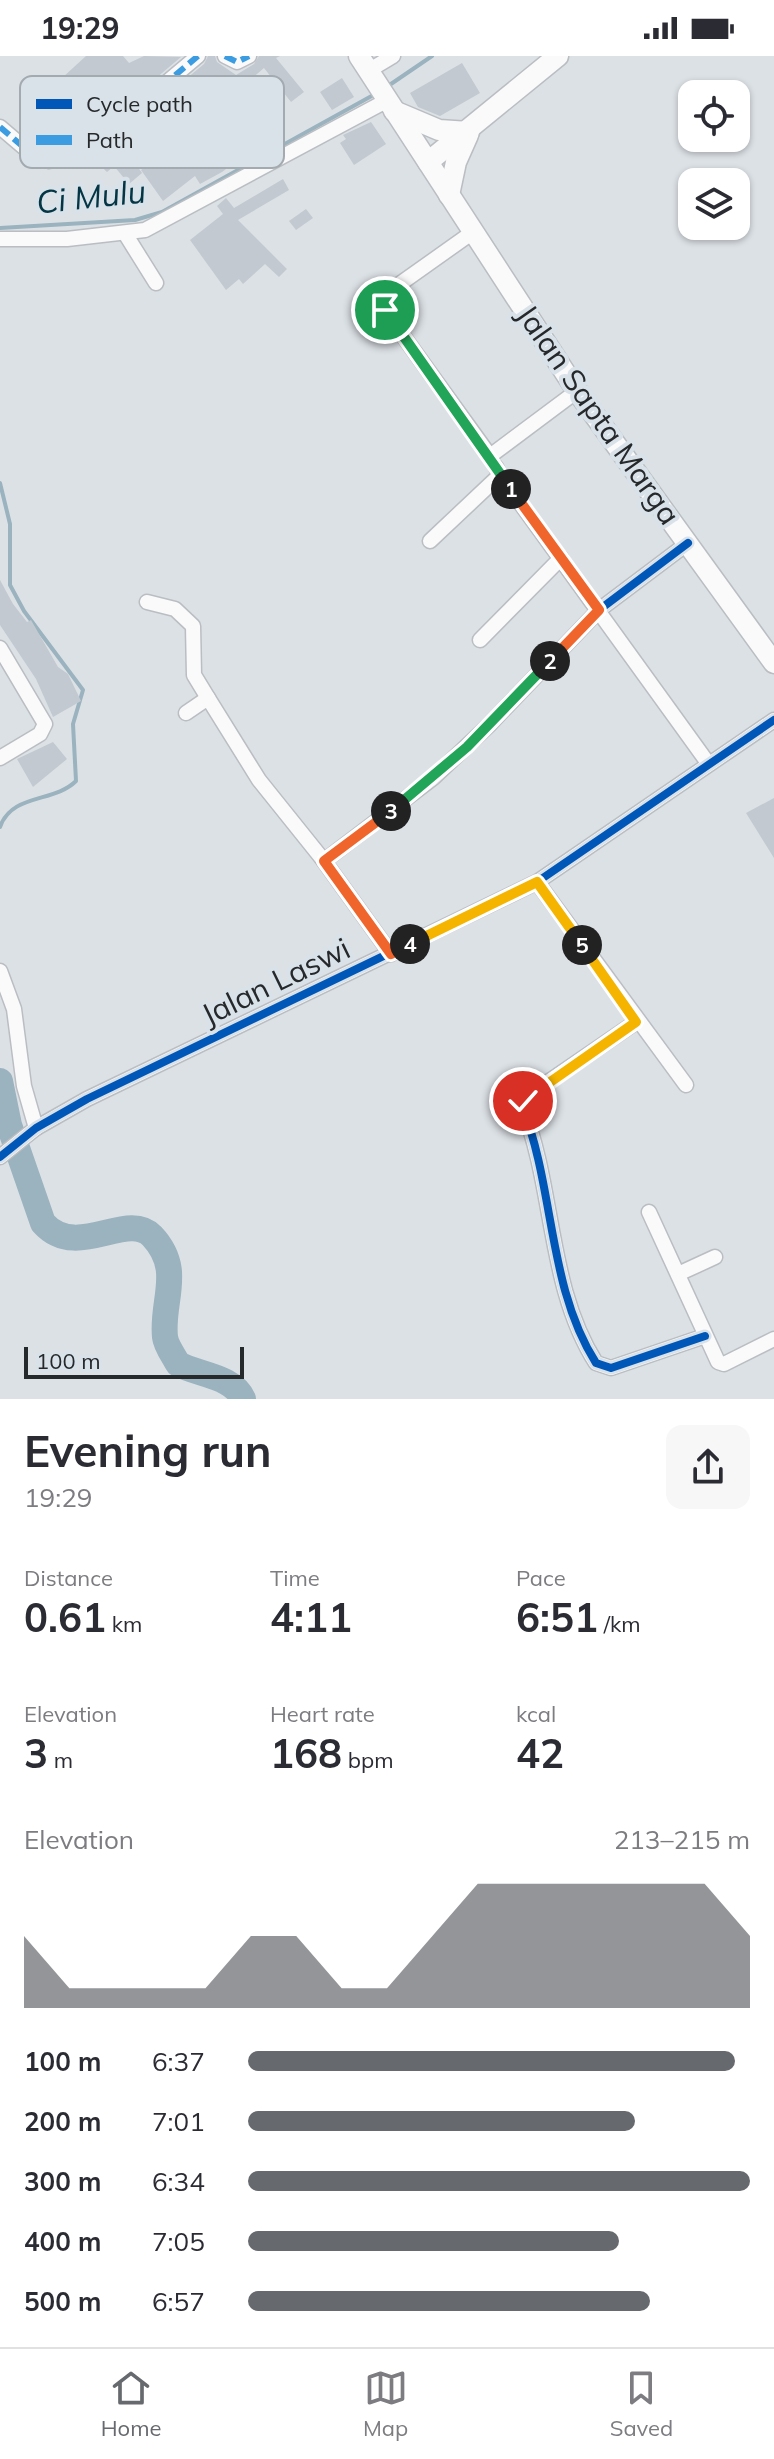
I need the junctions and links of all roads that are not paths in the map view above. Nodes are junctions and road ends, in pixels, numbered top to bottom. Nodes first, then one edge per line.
1 (198, 56) edge
2 (225, 56) edge
3 (249, 56) edge
4 (393, 56) edge
5 (558, 56) edge
6 (365, 67) edge
7 (174, 76) edge
8 (387, 103) junction
9 (0, 127) edge
10 (469, 132) junction
11 (20, 144) edge
12 (284, 158) edge
13 (428, 162) junction
14 (266, 168) edge
15 (449, 195) junction
16 (473, 232) junction
17 (126, 235) junction
18 (0, 239) edge
19 (156, 283) dead end
20 (577, 391) junction
21 (490, 456) junction
22 (500, 475) junction
23 (430, 541) dead end
24 (688, 543) junction
25 (561, 558) junction
26 (147, 602) dead end
27 (599, 610) junction
28 (480, 640) dead end
29 (0, 648) edge
30 (770, 650) edge
31 (208, 698) junction
32 (186, 713) dead end
33 (774, 720) edge
34 (0, 758) edge
35 (708, 763) junction
36 (324, 861) junction
37 (537, 882) junction
38 (391, 954) junction
39 (0, 971) edge
40 (636, 1022) junction
41 (686, 1085) dead end
42 (33, 1132) junction
43 (2, 1155) edge
44 (649, 1212) dead end
45 (715, 1257) dead end
46 (678, 1274) junction
47 (705, 1336) junction
48 (774, 1339) edge

1 - 7 street
2 - 3 street
4 - 6 street
5 - 10 main road
6 - 8 main road, Jalan Sapta Marga
8 - 10 main road
8 - 12 street
8 - 13 main road, Jalan Sapta Marga
9 - 11 street
10 - 13 main road
10 - 15 main road
13 - 15 main road, Jalan Sapta Marga
14 - 17 street
15 - 16 main road, Jalan Sapta Marga
16 - 20 main road, Jalan Sapta Marga
16 - 21 street
17 - 18 street
17 - 19 street
20 - 21 street
20 - 24 main road, Jalan Sapta Marga
21 - 22 street
22 - 23 street
22 - 25 street
24 - 27 street
24 - 30 main road, Jalan Sapta Marga
25 - 27 street
25 - 28 street
26 - 31 street
27 - 35 street
27 - 36 street
29 - 34 street
31 - 32 street
31 - 36 street
33 - 35 street, Jalan Laswi
35 - 37 street, Jalan Laswi
36 - 38 street
37 - 38 street, Jalan Laswi
37 - 40 street
38 - 42 street, Jalan Laswi
39 - 42 street
40 - 41 street
40 - 47 street
42 - 43 street, Jalan Laswi
44 - 46 street
45 - 46 street
46 - 47 street
47 - 48 street

